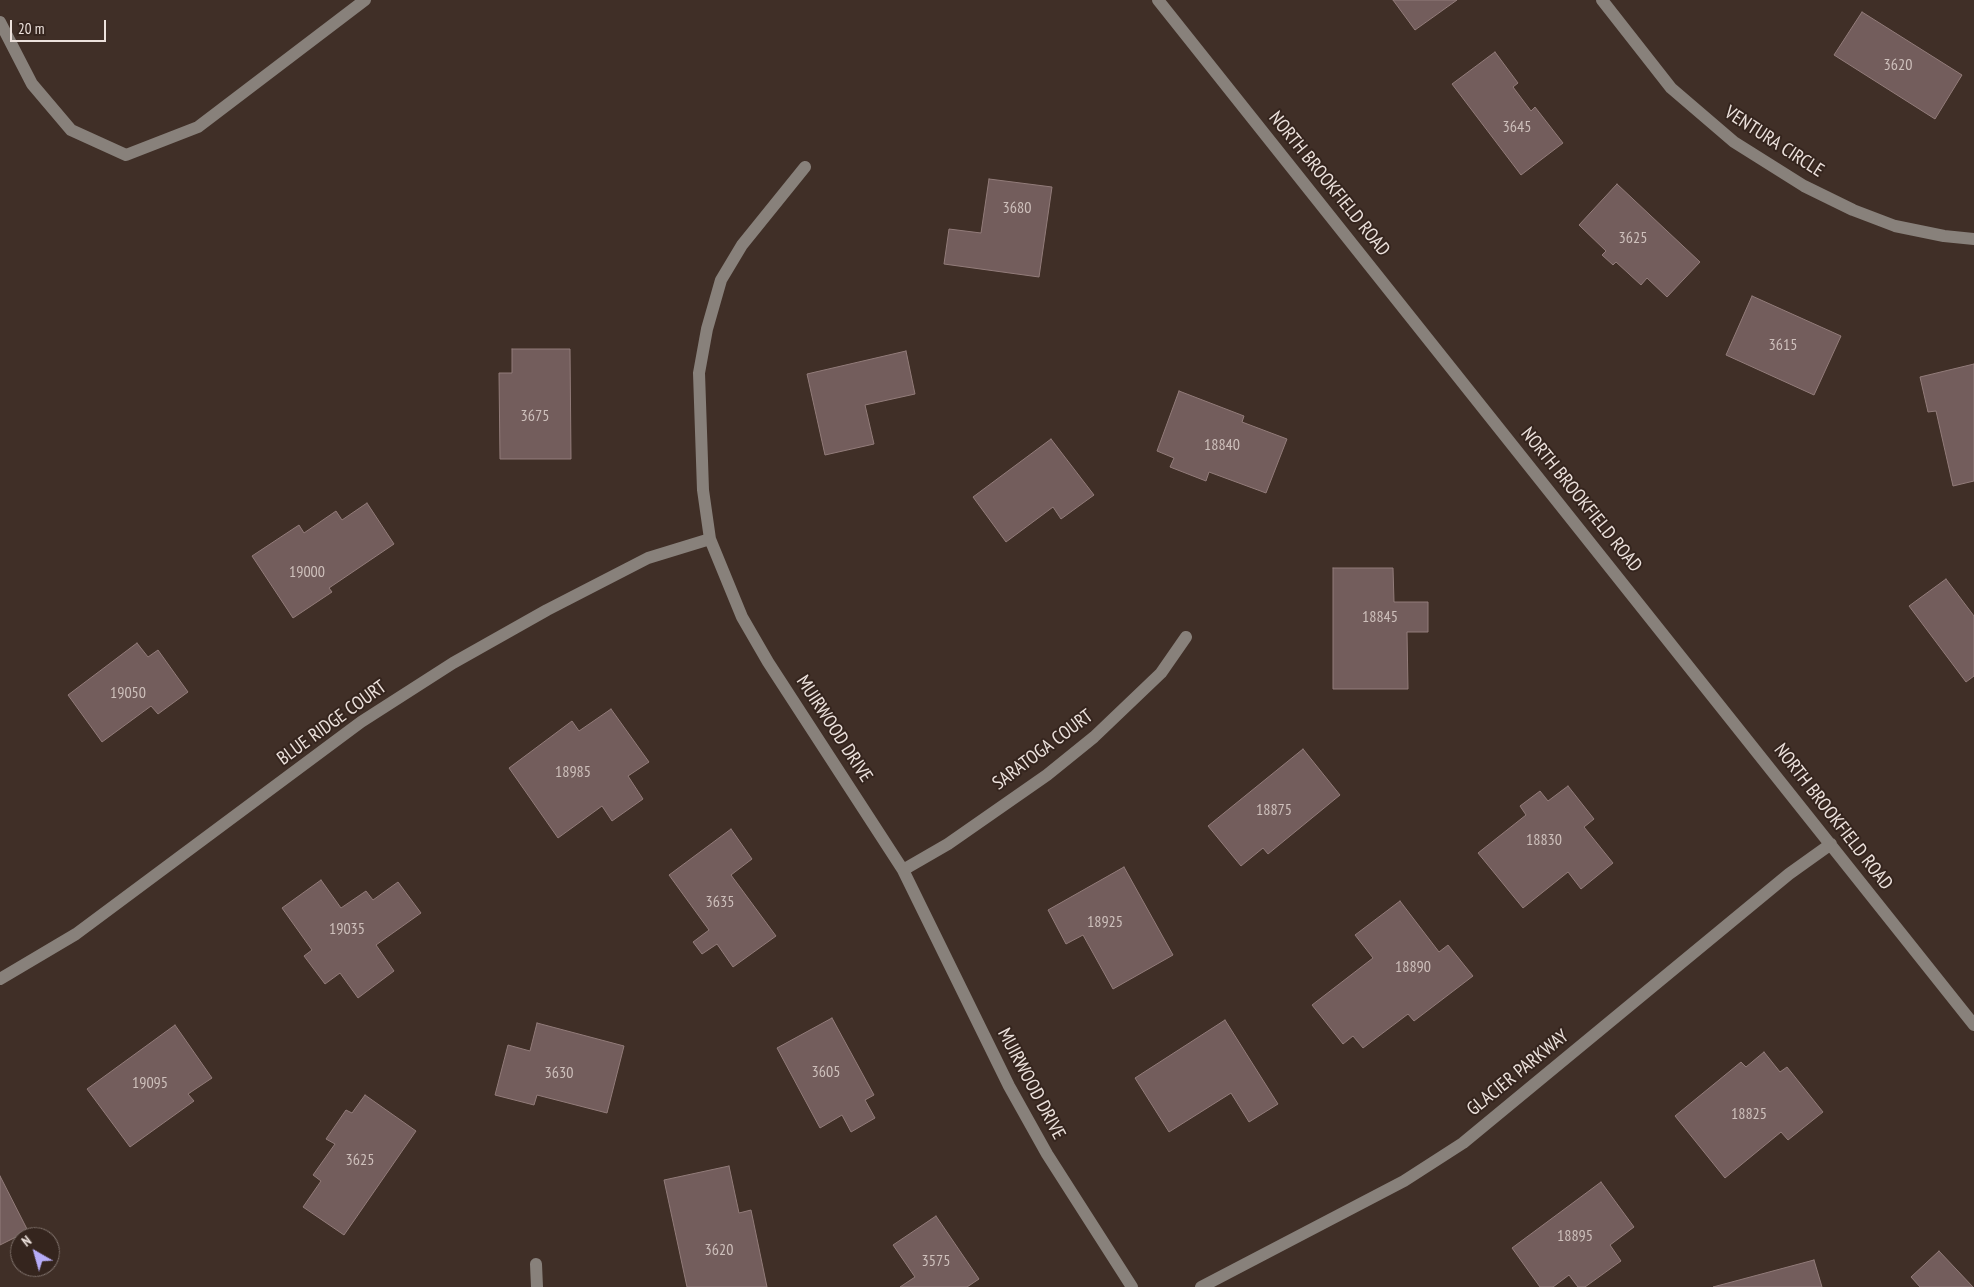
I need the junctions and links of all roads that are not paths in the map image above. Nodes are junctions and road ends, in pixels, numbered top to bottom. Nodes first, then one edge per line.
1 (365, 0) edge
2 (1158, 0) edge
3 (1602, 0) edge
4 (0, 22) edge
5 (805, 167) dead end
6 (1974, 239) edge
7 (710, 539) junction
8 (1186, 637) dead end
9 (1831, 844) junction
10 (903, 870) junction
11 (0, 979) edge
12 (1974, 1024) edge
13 (536, 1264) dead end
14 (537, 1287) edge
15 (1132, 1287) edge
16 (1201, 1287) edge

1 - 4 street
2 - 9 street, NORTH BROOKFIELD ROAD
3 - 6 street, VENTURA CIRCLE
5 - 7 street, MUIRWOOD DRIVE
7 - 10 street, MUIRWOOD DRIVE
7 - 11 street, BLUE RIDGE COURT
8 - 10 street, SARATOGA COURT
9 - 12 street, NORTH BROOKFIELD ROAD
9 - 16 street, GLACIER PARKWAY
10 - 15 street, MUIRWOOD DRIVE
13 - 14 street

